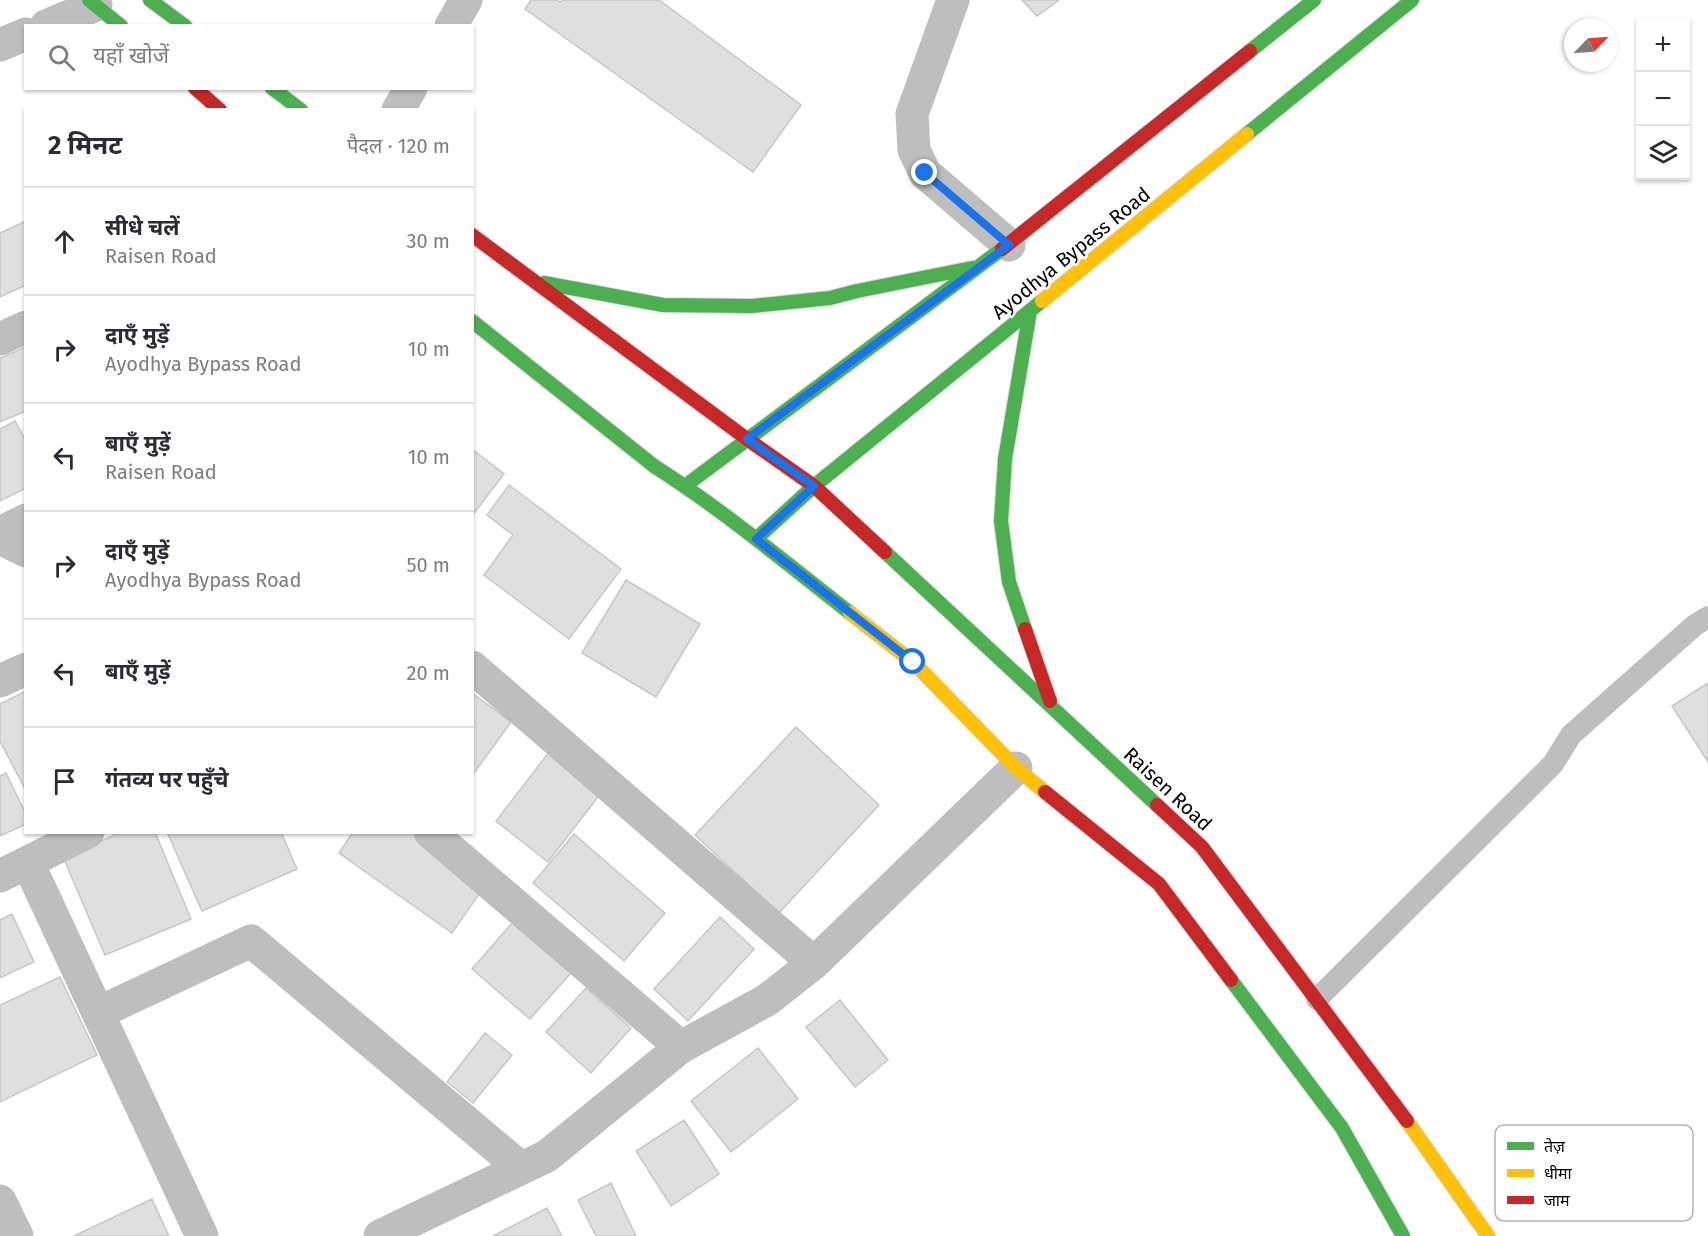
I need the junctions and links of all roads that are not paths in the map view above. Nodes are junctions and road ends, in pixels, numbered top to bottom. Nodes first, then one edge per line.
1 (150, 0) edge
2 (466, 0) edge
3 (953, 0) edge
4 (1314, 0) edge
5 (1412, 0) edge
6 (93, 2) edge
7 (50, 24) edge
8 (119, 24) edge
9 (182, 24) edge
10 (452, 24) edge
11 (24, 35) edge
12 (0, 45) edge
13 (197, 90) edge
14 (275, 90) edge
15 (410, 90) edge
16 (218, 108) edge
17 (298, 108) edge
18 (399, 108) edge
19 (474, 236) edge
20 (1009, 245) junction
21 (981, 266) junction
22 (536, 281) junction
23 (1030, 311) junction
24 (474, 323) edge
25 (24, 328) edge
26 (0, 339) edge
27 (747, 439) junction
28 (685, 486) junction
29 (814, 486) junction
30 (24, 521) edge
31 (0, 533) edge
32 (0, 537) edge
33 (756, 539) junction
34 (24, 550) edge
35 (1708, 617) edge
36 (474, 669) edge
37 (24, 670) edge
38 (0, 681) edge
39 (1052, 707) junction
40 (1016, 768) junction
41 (84, 834) edge
42 (432, 834) edge
43 (14, 870) edge
44 (814, 963) junction
45 (1317, 999) junction
46 (98, 1013) junction
47 (681, 1047) junction
48 (521, 1168) junction
49 (0, 1201) edge
50 (17, 1236) edge
51 (202, 1236) edge
52 (380, 1236) edge
53 (1403, 1236) edge
54 (1488, 1236) edge

1 - 9 main road
2 - 10 street
3 - 20 street
4 - 20 main road
5 - 23 main road, Ayodhya Bypass Road
6 - 7 street
6 - 8 main road
11 - 12 street
13 - 16 main road
14 - 17 main road
15 - 18 street
19 - 22 main road, Raisen Road
20 - 21 main road
21 - 22 main road
21 - 27 main road
22 - 27 main road, Raisen Road
23 - 29 main road, Ayodhya Bypass Road
23 - 39 main road
24 - 28 main road
25 - 26 street
27 - 28 main road
27 - 29 main road, Raisen Road
28 - 33 main road
29 - 33 main road, Ayodhya Bypass Road
29 - 39 main road, Raisen Road
30 - 31 street
32 - 34 street
33 - 40 main road
35 - 45 lane
36 - 44 street
37 - 38 street
39 - 45 main road, Raisen Road
40 - 44 street
40 - 53 main road
41 - 43 street
42 - 47 street
43 - 46 street
44 - 47 street
45 - 54 main road, Raisen Road
46 - 48 street
46 - 51 street
47 - 48 street
48 - 52 street
49 - 50 street

